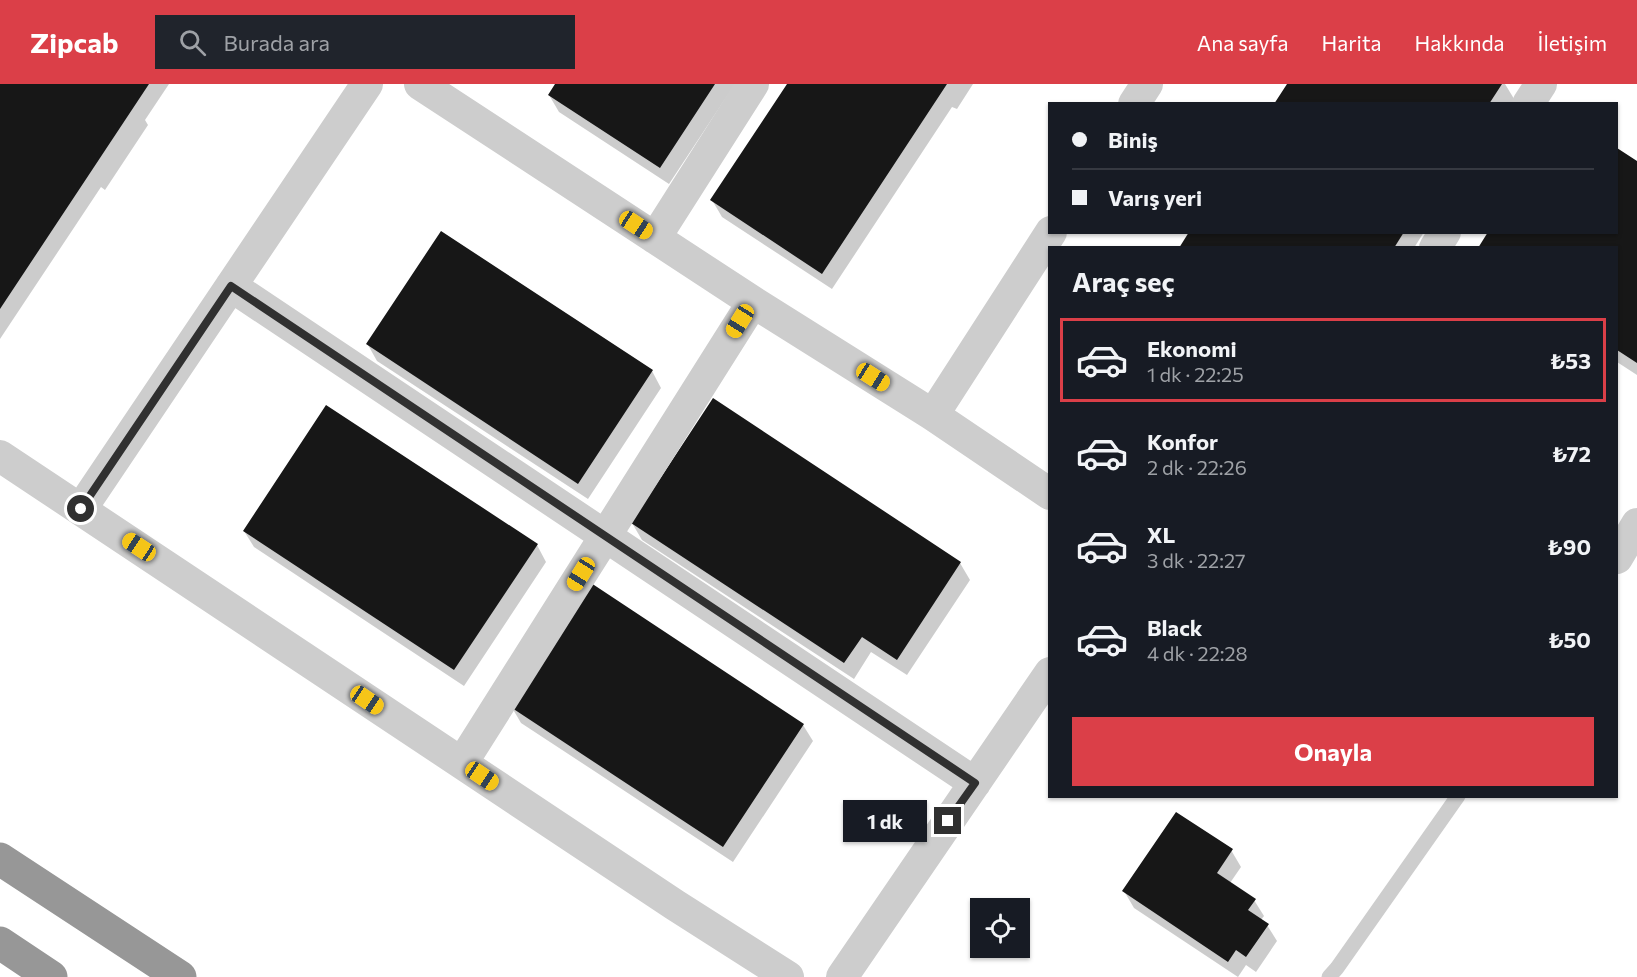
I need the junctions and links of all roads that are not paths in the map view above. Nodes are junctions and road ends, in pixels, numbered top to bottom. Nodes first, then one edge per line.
1 (367, 84) edge
2 (420, 84) edge
3 (753, 84) edge
4 (1147, 84) edge
5 (1541, 84) edge
6 (1135, 102) edge
7 (1529, 102) edge
8 (1050, 234) edge
9 (655, 238) junction
10 (231, 286) junction
11 (753, 302) junction
12 (933, 415) junction
13 (0, 456) edge
14 (1048, 493) edge
15 (81, 509) junction
16 (1637, 524) edge
17 (605, 537) junction
18 (1618, 556) edge
19 (1048, 676) edge
20 (462, 763) junction
21 (975, 783) junction
22 (1457, 798) edge
23 (0, 859) edge
24 (0, 944) edge
25 (51, 977) edge
26 (180, 977) edge
27 (788, 977) edge
28 (842, 977) edge
29 (1329, 977) edge

1 - 10 street
2 - 9 street
3 - 9 street
4 - 6 street
5 - 7 street
8 - 12 street
9 - 11 street
10 - 15 street
10 - 17 street
11 - 12 street
11 - 17 street
12 - 14 street
13 - 15 street
15 - 20 street
16 - 18 street
17 - 20 street
17 - 21 street
19 - 21 street
20 - 27 street
21 - 28 street
22 - 29 lane
23 - 26 highway
24 - 25 highway

